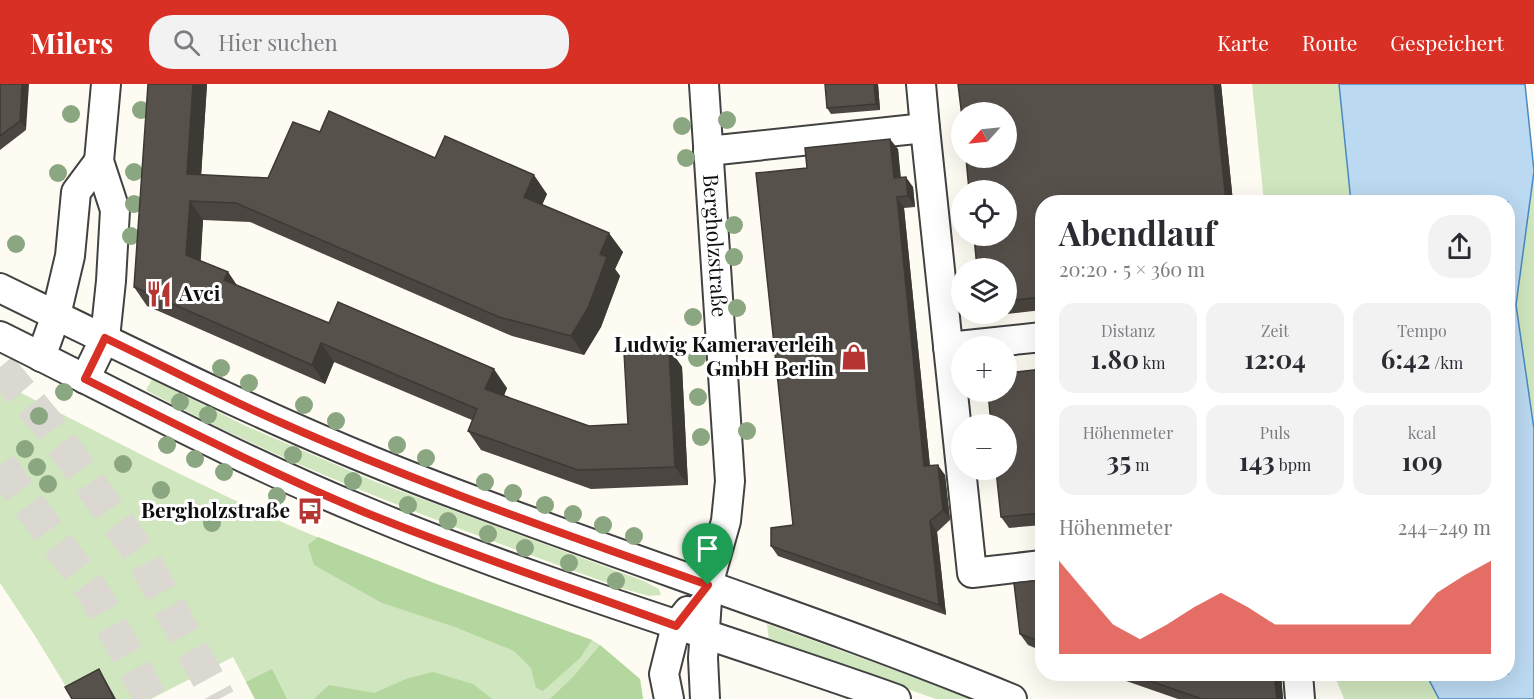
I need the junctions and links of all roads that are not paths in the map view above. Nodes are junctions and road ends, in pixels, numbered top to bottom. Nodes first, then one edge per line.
1 (106, 84) edge
2 (704, 84) edge
3 (921, 84) edge
4 (925, 128) junction
5 (708, 151) junction
6 (99, 161) junction
7 (0, 288) edge
8 (56, 315) junction
9 (0, 336) edge
10 (105, 338) junction
11 (1035, 338) edge
12 (948, 347) junction
13 (41, 357) junction
14 (85, 379) junction
15 (1035, 566) edge
16 (708, 585) junction
17 (676, 626) junction
18 (705, 635) junction
19 (1299, 681) edge
20 (669, 699) edge
21 (705, 699) edge
22 (896, 699) edge
23 (1012, 699) edge
24 (1300, 699) edge

1 - 6 street
2 - 5 street, Bergholzstraße
3 - 4 street
4 - 5 street
4 - 12 street
5 - 16 street, Bergholzstraße
6 - 8 street
6 - 10 street
7 - 8 street
8 - 10 street
8 - 13 street
9 - 13 street
10 - 14 street
10 - 16 street
11 - 12 street
12 - 15 street
13 - 14 street
14 - 17 street
16 - 17 street
16 - 18 street
16 - 23 street
17 - 18 street
17 - 20 street
18 - 21 street
18 - 22 street
19 - 24 street

